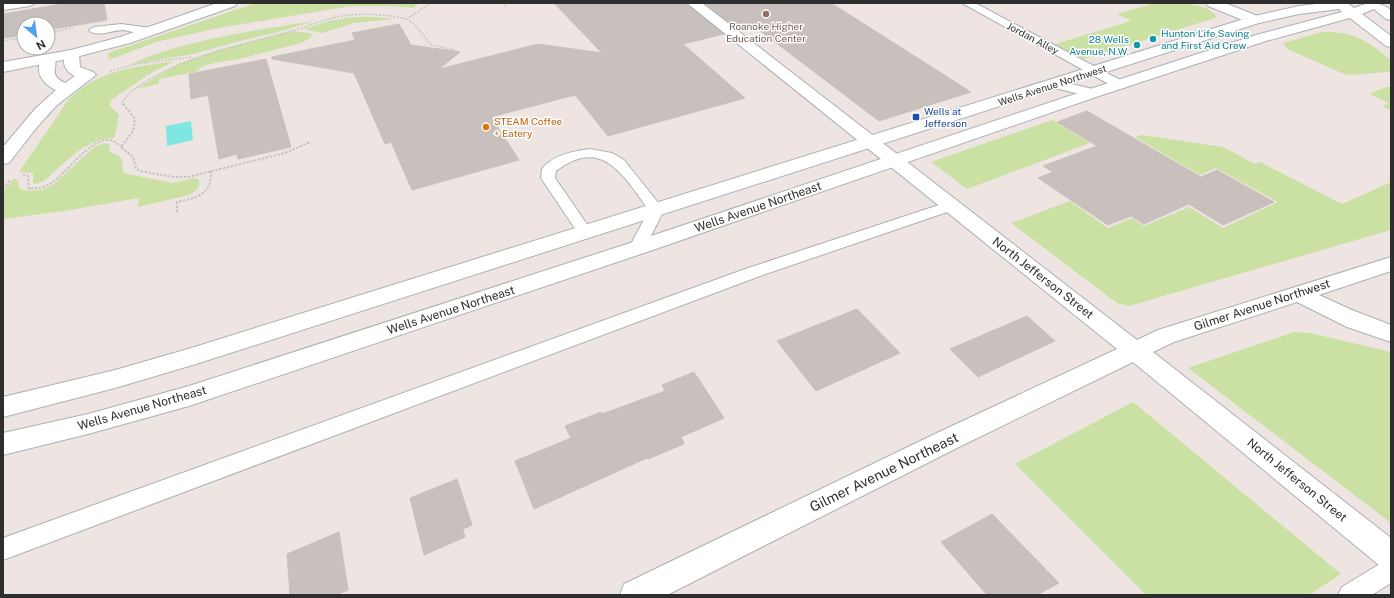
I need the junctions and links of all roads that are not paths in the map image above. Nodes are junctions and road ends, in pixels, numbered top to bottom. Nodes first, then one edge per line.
1 (30, 3) edge
2 (230, 3) edge
3 (694, 3) edge
4 (967, 3) edge
5 (1214, 3) edge
6 (1376, 3) edge
7 (3, 7) edge
8 (1345, 7) edge
9 (1391, 16) edge
10 (1255, 20) junction
11 (94, 30) dead end
12 (151, 31) junction
13 (1391, 43) edge
14 (72, 54) junction
15 (48, 59) junction
16 (3, 67) edge
17 (1094, 71) junction
18 (1054, 84) junction
19 (1120, 85) junction
20 (66, 88) junction
21 (1093, 93) junction
22 (870, 143) junction
23 (3, 159) edge
24 (894, 161) junction
25 (951, 206) junction
26 (657, 210) junction
27 (585, 233) junction
28 (637, 248) junction
29 (1391, 264) edge
30 (1299, 293) junction
31 (1391, 334) edge
32 (1135, 351) junction
33 (3, 407) edge
34 (3, 444) edge
35 (3, 549) edge
36 (1391, 556) edge
37 (1391, 570) edge
38 (635, 595) edge
39 (1350, 595) edge

1 - 7 lane
2 - 12 main road
3 - 22 main road, North Jefferson Street
4 - 17 lane, Jordan Alley
5 - 10 main road
6 - 8 main road, Wells Avenue Northwest
6 - 9 main road
8 - 10 main road, Wells Avenue Northwest
8 - 13 main road
8 - 19 main road, Wells Avenue Northwest
10 - 17 main road, Wells Avenue Northwest
11 - 12 lane
12 - 14 main road
14 - 15 main road
14 - 20 main road
15 - 16 main road
15 - 20 main road
17 - 18 main road, Wells Avenue Northwest
17 - 19 lane, Jordan Alley
18 - 21 lane
18 - 22 main road, Wells Avenue Northwest
19 - 21 main road, Wells Avenue Northwest
20 - 23 main road
21 - 24 main road, Wells Avenue Northwest
22 - 24 main road, North Jefferson Street
22 - 26 main road
24 - 25 main road, North Jefferson Street
24 - 28 main road, Wells Avenue Northeast
25 - 32 main road, North Jefferson Street
25 - 35 lane
26 - 27 main road
26 - 27 lane
26 - 28 lane
27 - 33 main road
28 - 34 main road, Wells Avenue Northeast
29 - 30 main road, Gilmer Avenue Northwest
30 - 31 main road
30 - 32 main road, Gilmer Avenue Northwest
32 - 36 main road, North Jefferson Street
32 - 38 main road, Gilmer Avenue Northeast
37 - 39 lane

